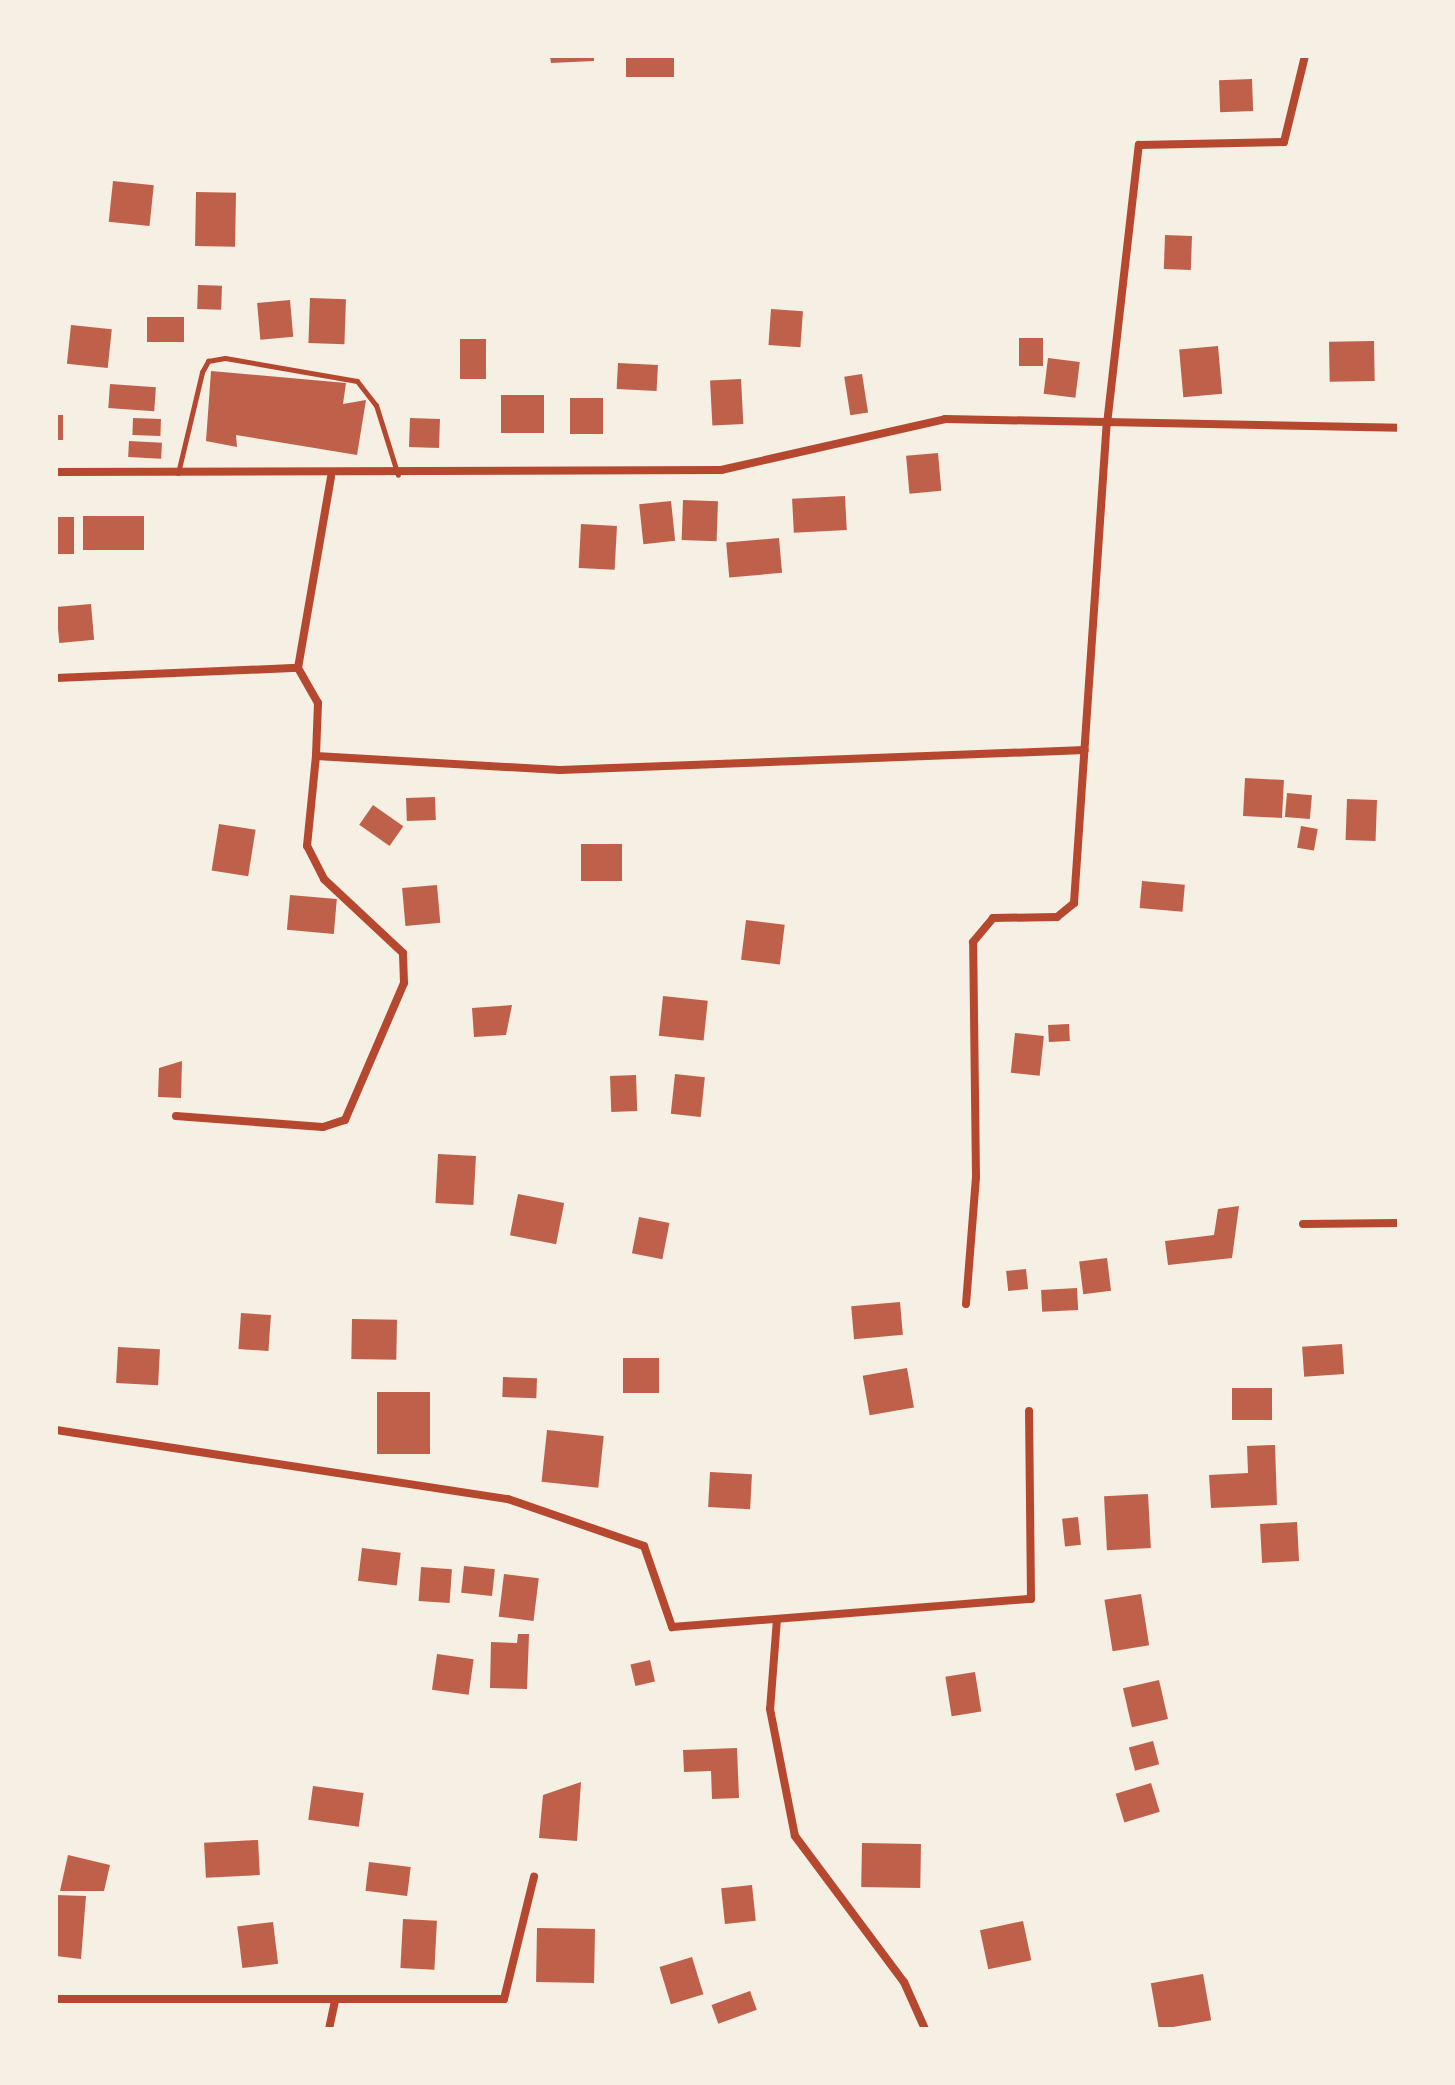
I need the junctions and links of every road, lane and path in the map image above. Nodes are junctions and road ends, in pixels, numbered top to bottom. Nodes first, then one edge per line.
1 (1305, 56) edge
2 (1107, 424) junction
3 (1399, 428) edge
4 (56, 472) edge
5 (178, 474) junction
6 (398, 475) junction
7 (331, 477) junction
8 (298, 668) junction
9 (56, 678) edge
10 (1085, 750) junction
11 (316, 756) junction
12 (176, 1116) dead end
13 (1399, 1223) edge
14 (1303, 1224) dead end
15 (966, 1304) dead end
16 (1029, 1411) dead end
17 (56, 1430) edge
18 (777, 1619) junction
19 (534, 1877) dead end
20 (56, 1999) edge
21 (335, 2001) junction
22 (329, 2029) edge
23 (925, 2029) edge

1 - 2 street
2 - 3 street
2 - 6 street
2 - 10 street
4 - 5 street
5 - 6 lane
5 - 7 street
6 - 7 street
7 - 8 street
8 - 9 street
8 - 11 street
10 - 11 street
10 - 15 street
11 - 12 street
13 - 14 street
16 - 18 street
17 - 18 street
18 - 23 street
19 - 21 street
20 - 21 street
21 - 22 street

